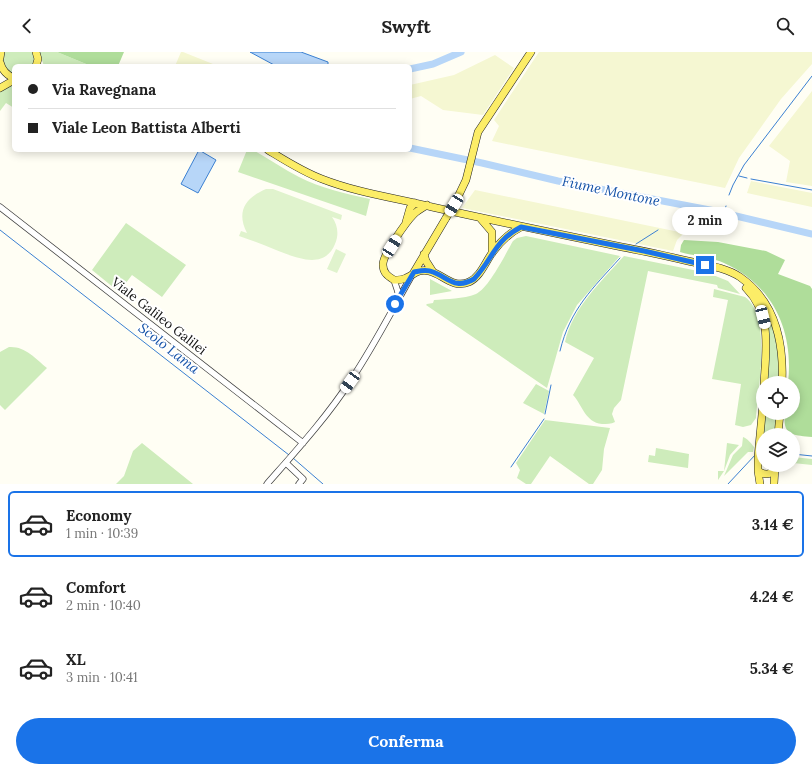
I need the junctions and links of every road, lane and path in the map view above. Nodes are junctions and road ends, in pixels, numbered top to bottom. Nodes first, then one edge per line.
1 (2, 52) edge
2 (531, 52) edge
3 (0, 58) edge
4 (0, 67) edge
5 (12, 78) edge
6 (12, 80) edge
7 (0, 88) edge
8 (271, 152) edge
9 (396, 199) junction
10 (415, 203) junction
11 (427, 206) junction
12 (0, 207) edge
13 (415, 213) junction
14 (480, 218) junction
15 (406, 221) junction
16 (502, 223) junction
17 (521, 227) junction
18 (492, 232) junction
19 (507, 235) junction
20 (492, 253) junction
21 (424, 254) junction
22 (717, 268) junction
23 (414, 272) junction
24 (433, 272) junction
25 (394, 280) junction
26 (395, 304) junction
27 (765, 376) edge
28 (782, 376) edge
29 (303, 443) junction
30 (286, 463) junction
31 (758, 472) edge
32 (761, 472) edge
33 (771, 472) edge
34 (775, 472) edge
35 (267, 484) edge
36 (299, 484) edge
37 (760, 484) edge
38 (774, 484) edge

1 - 3 main road
2 - 21 main road, bridge
4 - 5 main road
6 - 7 main road
8 - 9 main road
9 - 10 main road
9 - 15 main road
10 - 11 main road
10 - 13 main road
10 - 15 main road
11 - 13 main road
11 - 14 main road
12 - 29 street, Viale Galileo Galilei
13 - 15 main road
14 - 16 main road
14 - 18 main road
15 - 25 main road
16 - 17 main road
16 - 18 main road
16 - 19 main road
17 - 19 main road
17 - 22 main road
18 - 20 main road
19 - 20 main road
20 - 24 main road
21 - 23 main road
21 - 24 main road
22 - 27 main road
22 - 28 main road
23 - 24 main road
23 - 25 main road
23 - 26 street
25 - 26 street
26 - 29 street
29 - 30 street
30 - 35 street
30 - 36 street
31 - 37 main road
32 - 33 main road
34 - 38 main road

